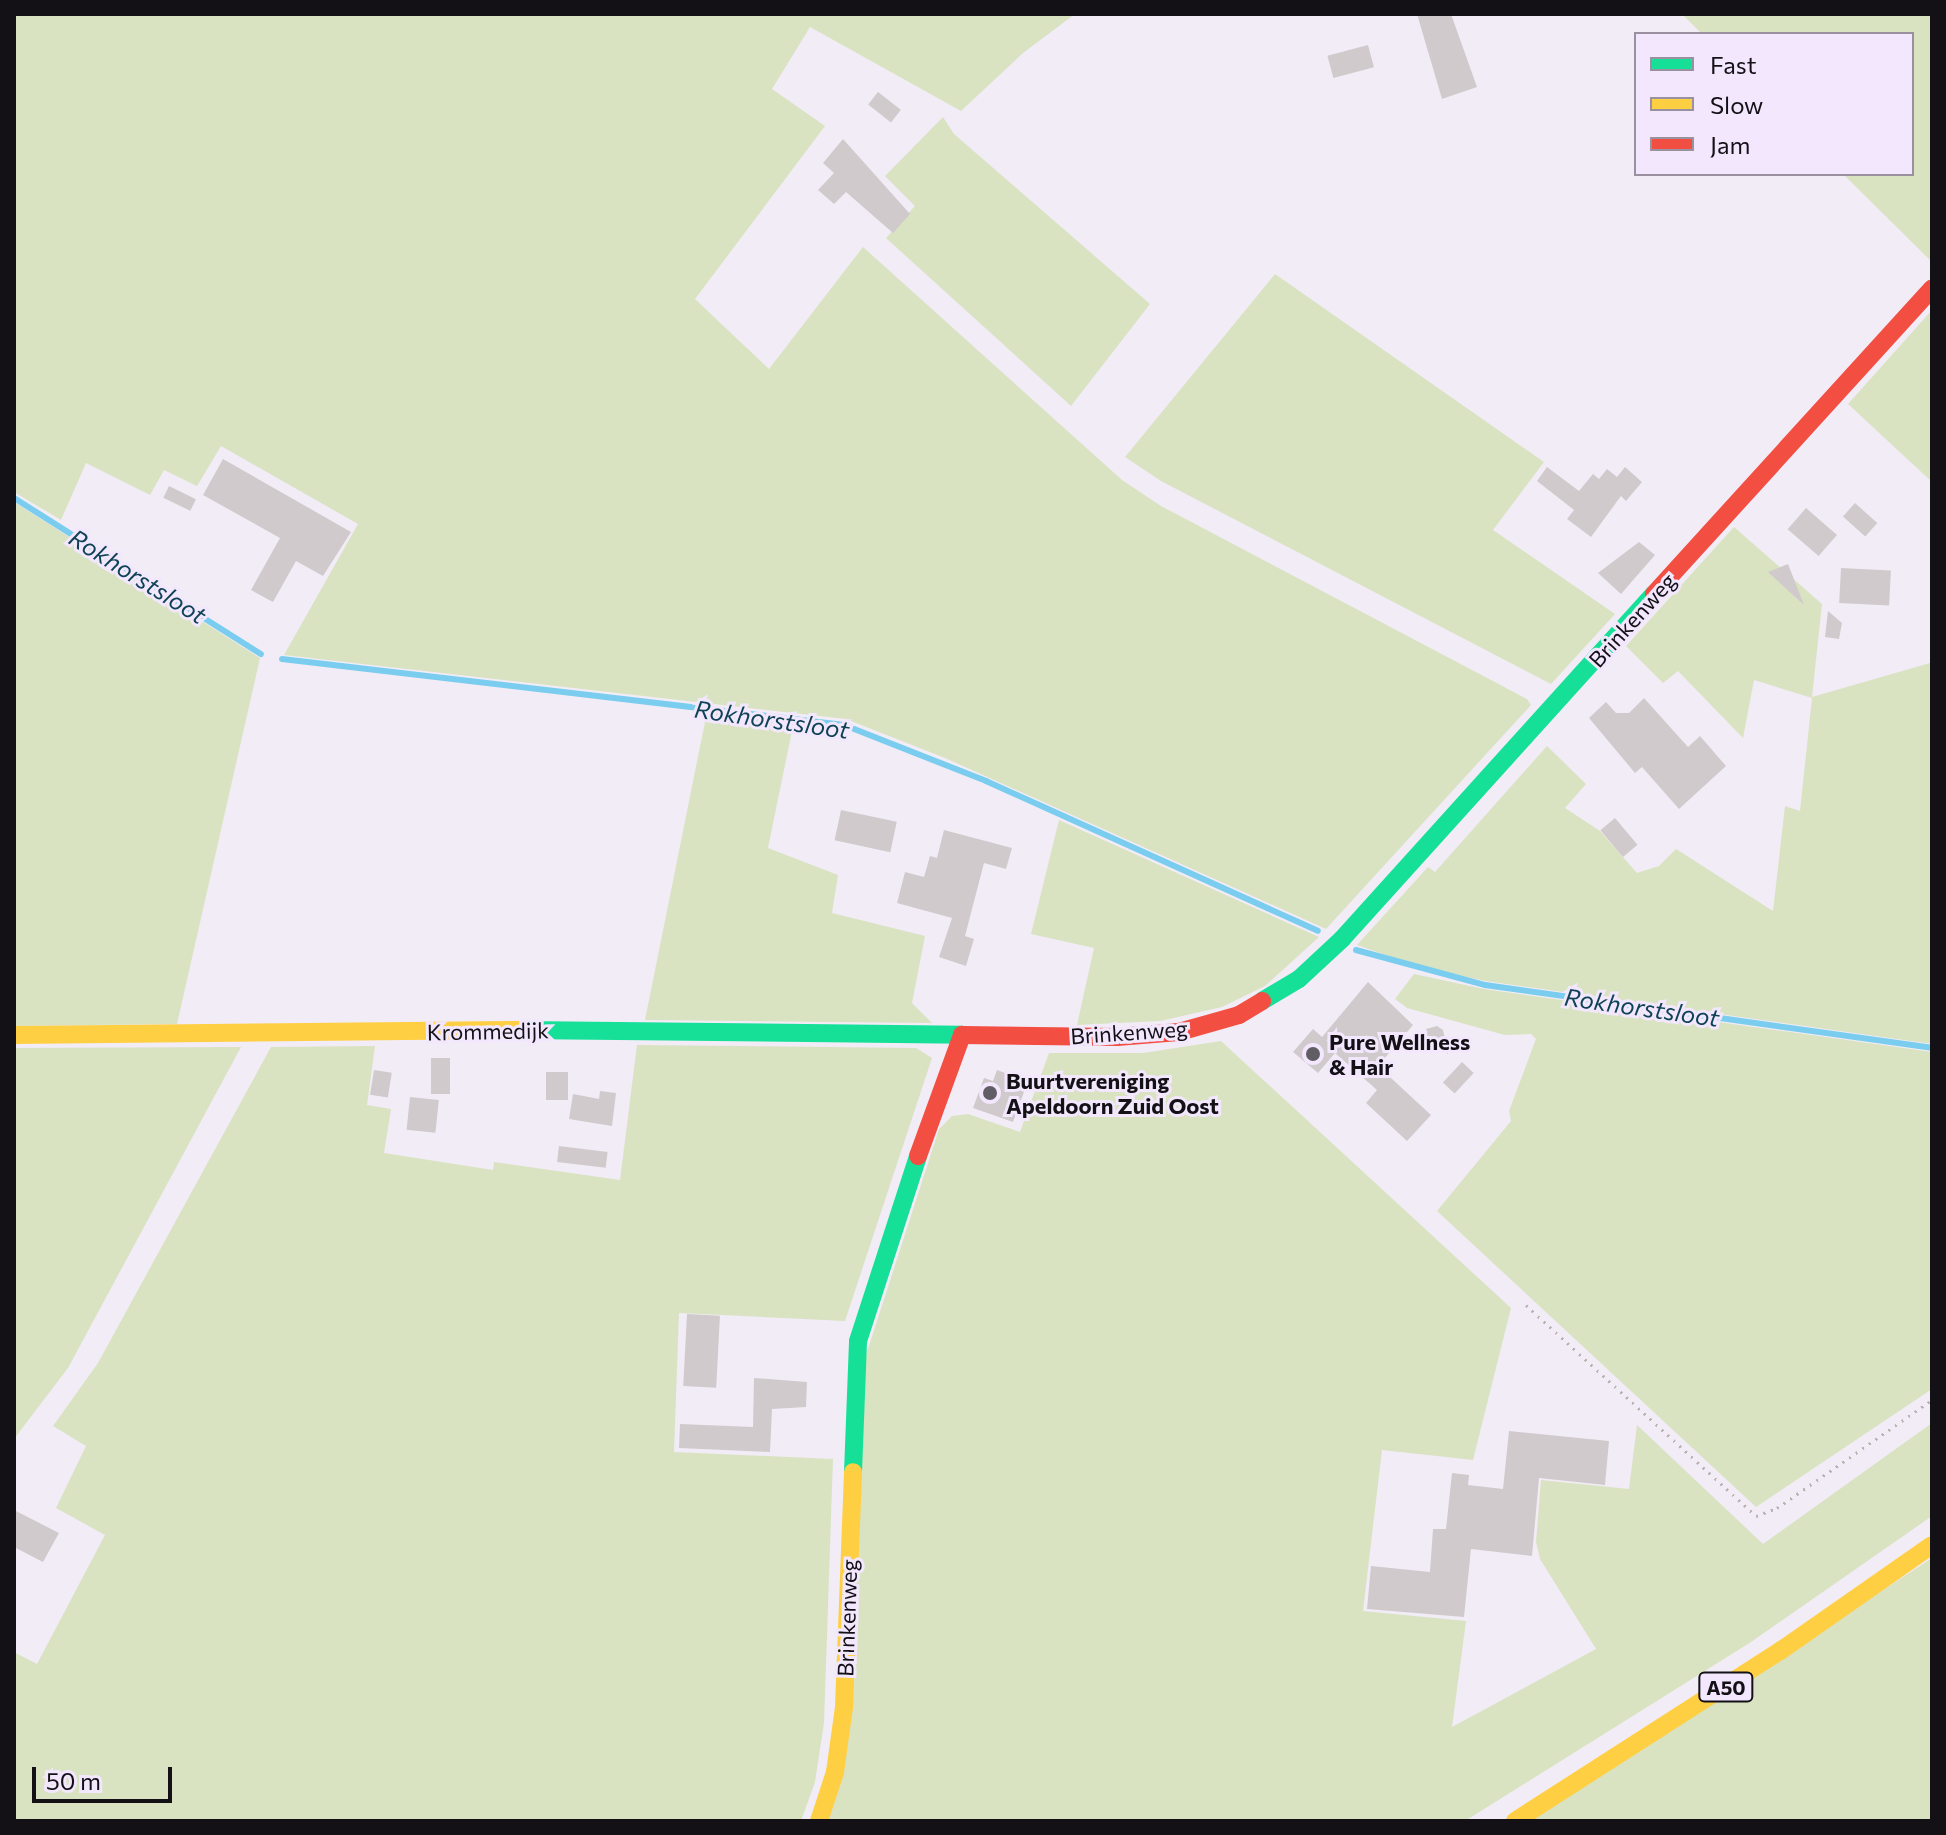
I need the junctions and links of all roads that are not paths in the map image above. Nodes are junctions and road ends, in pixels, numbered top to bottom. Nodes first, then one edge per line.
1 (1932, 288) edge
2 (14, 1035) edge
3 (962, 1035) junction
4 (1932, 1545) edge
5 (819, 1821) edge
6 (1515, 1821) edge

1 - 3 main road, Brinkenweg
2 - 3 main road, Krommedijk
3 - 5 main road, Brinkenweg
4 - 6 main road, A50

